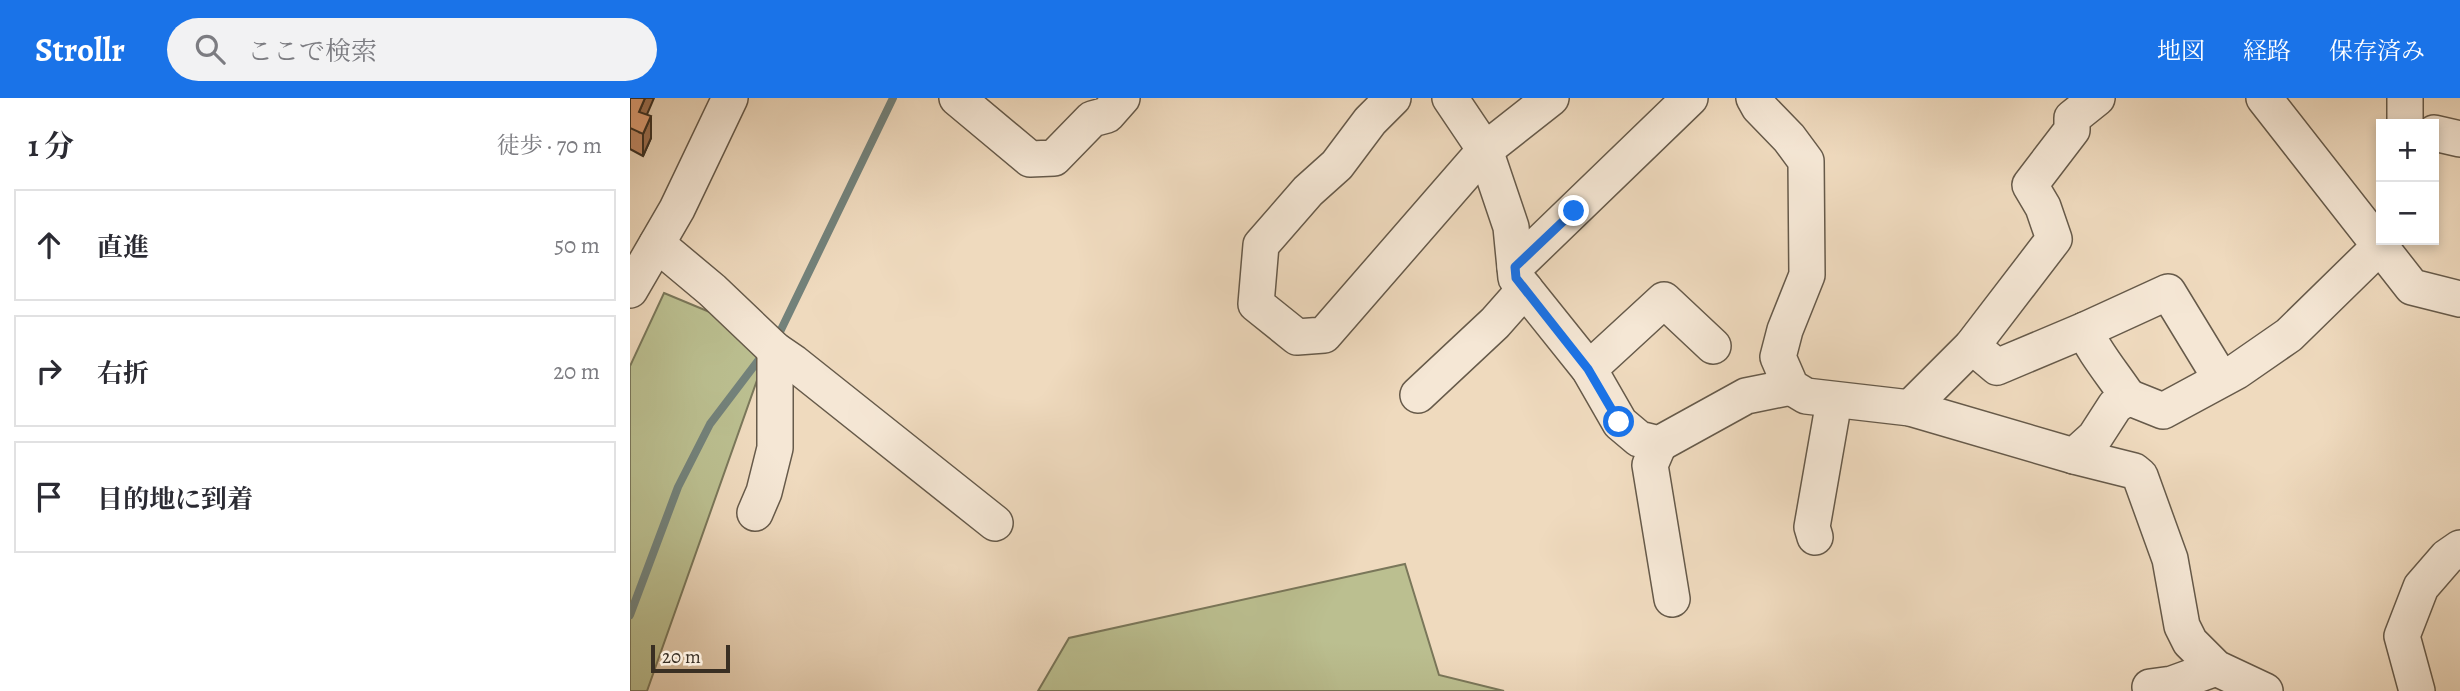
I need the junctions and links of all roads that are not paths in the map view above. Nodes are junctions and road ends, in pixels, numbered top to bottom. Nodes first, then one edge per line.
1 (730, 98) edge
2 (957, 98) edge
3 (1122, 98) edge
4 (1393, 98) edge
5 (1450, 98) edge
6 (1551, 98) edge
7 (1690, 98) edge
8 (1754, 98) edge
9 (2098, 98) edge
10 (2264, 98) edge
11 (2405, 98) edge
12 (2405, 119) edge
13 (2439, 134) edge
14 (2460, 139) edge
15 (1485, 150) junction
16 (2376, 237) edge
17 (657, 244) junction
18 (2377, 245) edge
19 (2382, 245) edge
20 (1520, 278) junction
21 (630, 290) edge
22 (2460, 299) edge
23 (2085, 330) junction
24 (770, 345) junction
25 (1713, 346) dead end
26 (1972, 346) junction
27 (1588, 369) junction
28 (2221, 379) junction
29 (1791, 387) junction
30 (1418, 395) dead end
31 (2128, 397) junction
32 (1834, 401) junction
33 (1910, 408) junction
34 (1659, 444) junction
35 (2074, 456) junction
36 (755, 513) dead end
37 (995, 523) dead end
38 (1815, 537) dead end
39 (2460, 548) edge
40 (1672, 599) dead end
41 (2216, 668) junction
42 (2150, 687) dead end
43 (2265, 691) edge
44 (2417, 691) edge

1 - 17 street
2 - 3 street
4 - 15 street
5 - 15 street
6 - 15 street
7 - 20 street
8 - 29 street
9 - 26 street
10 - 16 street
11 - 12 street
13 - 14 street
15 - 20 street
17 - 21 street
17 - 24 street
18 - 28 street
19 - 22 street
20 - 27 street
20 - 30 street
23 - 26 street
23 - 28 street
23 - 31 street
24 - 36 street
24 - 37 street
25 - 27 street
26 - 33 street
27 - 34 street
28 - 31 street
29 - 32 street
29 - 34 street
31 - 35 street
32 - 33 street
32 - 38 street
33 - 35 street
34 - 40 street
35 - 41 street
39 - 44 street
41 - 42 street
41 - 43 street

